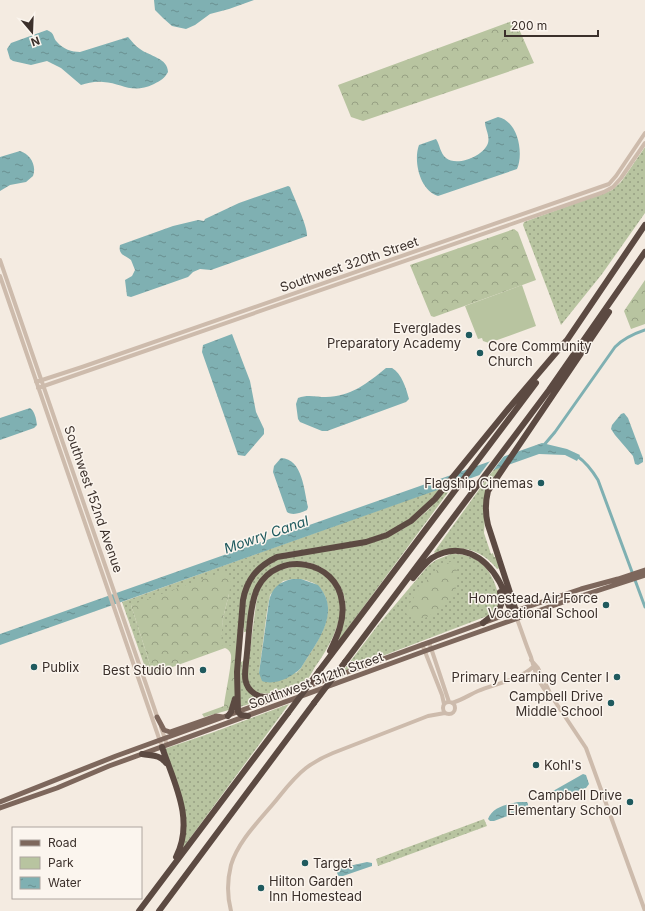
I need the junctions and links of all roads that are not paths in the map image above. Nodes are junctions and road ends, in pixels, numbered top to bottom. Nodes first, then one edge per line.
1 (645, 133) edge
2 (645, 143) edge
3 (490, 225) junction
4 (645, 225) edge
5 (492, 232) junction
6 (645, 252) edge
7 (0, 260) edge
8 (638, 262) junction
9 (0, 276) edge
10 (215, 324) junction
11 (566, 341) junction
12 (42, 380) junction
13 (36, 382) junction
14 (44, 386) junction
15 (38, 388) junction
16 (645, 570) edge
17 (494, 573) junction
18 (641, 574) edge
19 (627, 579) junction
20 (549, 600) junction
21 (384, 611) junction
22 (514, 611) junction
23 (539, 611) junction
24 (517, 619) junction
25 (483, 623) junction
26 (429, 642) junction
27 (422, 644) junction
28 (431, 649) junction
29 (425, 651) junction
30 (531, 660) junction
31 (533, 667) junction
32 (319, 671) junction
33 (536, 673) junction
34 (518, 676) junction
35 (302, 689) junction
36 (237, 694) junction
37 (552, 697) junction
38 (462, 700) junction
39 (451, 702) junction
40 (444, 705) junction
41 (455, 708) junction
42 (238, 712) junction
43 (445, 713) junction
44 (226, 716) junction
45 (248, 716) junction
46 (428, 716) junction
47 (157, 717) junction
48 (162, 740) junction
49 (165, 746) junction
50 (142, 754) junction
51 (172, 776) junction
52 (0, 802) edge
53 (0, 808) edge
54 (173, 866) junction
55 (139, 911) edge
56 (159, 911) edge
57 (231, 911) edge
58 (644, 911) edge

1 - 3 street, Southwest 320th Street
2 - 5 street, Southwest 320th Street
3 - 5 street
3 - 10 street, Southwest 320th Street
4 - 11 highway
5 - 10 street, Southwest 320th Street
6 - 8 highway
7 - 12 street, Southwest 152nd Avenue
8 - 21 highway
8 - 22 highway
9 - 13 street, Southwest 152nd Avenue
10 - 12 street, Southwest 320th Street
10 - 14 street, Southwest 320th Street
11 - 32 highway
11 - 36 highway
12 - 13 street, Southwest 320th Street
12 - 14 street, Southwest 152nd Avenue
13 - 15 street, Southwest 152nd Avenue
14 - 15 street, Southwest 320th Street
14 - 47 street, Southwest 152nd Avenue
15 - 48 street, Southwest 152nd Avenue
16 - 18 main road, Southwest 312th Street
17 - 21 highway
17 - 22 highway
17 - 25 highway
18 - 19 main road, Southwest 312th Street
19 - 20 main road, Southwest 312th Street
19 - 23 main road, Southwest 312th Street
20 - 22 main road, Southwest 312th Street
20 - 23 main road
21 - 56 highway, bridge
22 - 24 main road
22 - 25 main road, Southwest 312th Street
23 - 24 main road, Southwest 312th Street
24 - 28 main road, Southwest 312th Street
24 - 30 street
25 - 26 main road, Southwest 312th Street
26 - 27 main road, Southwest 312th Street
26 - 28 street
27 - 29 street
27 - 35 main road, Southwest 312th Street
28 - 29 main road, Southwest 312th Street
28 - 39 street
29 - 40 street
29 - 45 main road, Southwest 312th Street
30 - 31 street
30 - 37 street
31 - 33 street
31 - 34 street
32 - 35 highway
32 - 54 highway, bridge
33 - 34 street
33 - 37 street
34 - 38 street
35 - 42 main road, Southwest 312th Street
36 - 42 highway
36 - 44 highway
37 - 58 street
38 - 39 street
38 - 41 street
39 - 40 street
39 - 41 street
40 - 43 street
40 - 46 street
41 - 43 street
42 - 44 main road, Southwest 312th Street
42 - 45 highway
43 - 46 street
44 - 47 main road
44 - 48 main road, Southwest 312th Street
45 - 49 main road, Southwest 312th Street
46 - 57 street
47 - 48 street, Southwest 152nd Avenue
48 - 49 street, Southwest 152nd Avenue
48 - 52 main road, Southwest 312th Street
49 - 50 main road, Southwest 312th Street
49 - 51 highway
50 - 51 highway
50 - 53 main road, Southwest 312th Street
51 - 54 highway
54 - 55 highway

